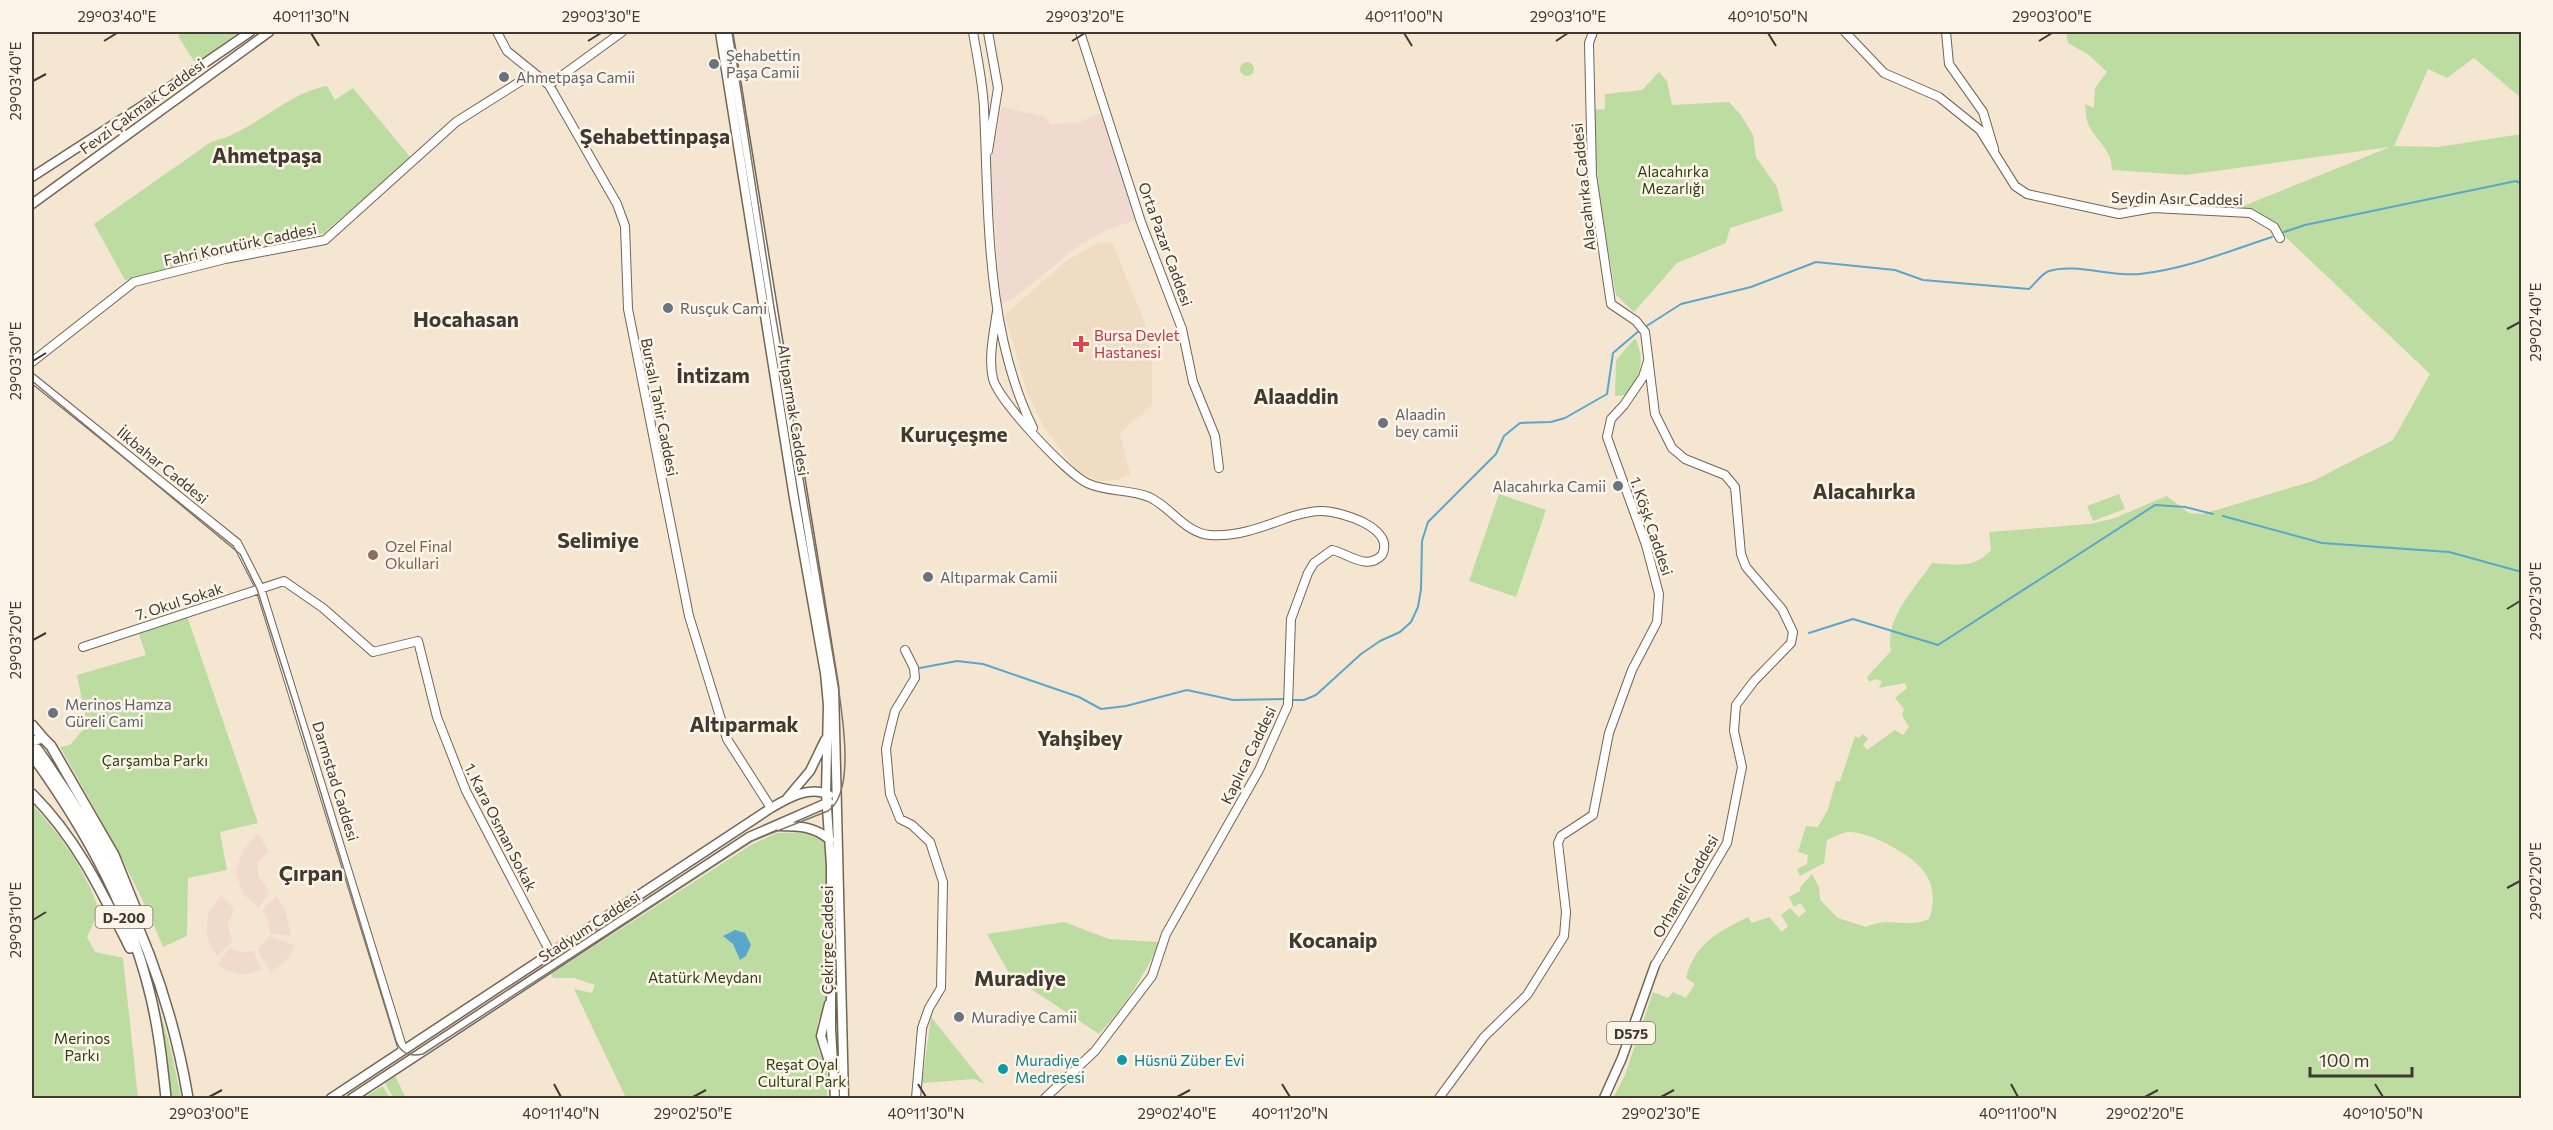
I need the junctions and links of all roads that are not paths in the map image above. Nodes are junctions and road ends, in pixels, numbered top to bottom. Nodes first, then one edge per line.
1 (249, 32) edge
2 (268, 32) edge
3 (497, 32) edge
4 (622, 32) edge
5 (720, 32) edge
6 (728, 32) edge
7 (973, 32) edge
8 (988, 32) edge
9 (1080, 32) edge
10 (1593, 32) edge
11 (1845, 32) edge
12 (1946, 32) edge
13 (532, 74) junction
14 (549, 86) junction
15 (1996, 157) junction
16 (986, 164) junction
17 (32, 177) edge
18 (32, 204) edge
19 (2280, 238) dead end
20 (1611, 303) joint
21 (997, 311) junction
22 (1649, 357) junction
23 (32, 362) edge
24 (32, 378) edge
25 (1038, 436) junction
26 (1220, 468) dead end
27 (260, 588) junction
28 (418, 641) joint
29 (83, 647) dead end
30 (905, 650) dead end
31 (32, 725) edge
32 (826, 737) junction
33 (43, 738) junction
34 (33, 748) edge
35 (836, 782) junction
36 (32, 794) edge
37 (797, 795) junction
38 (829, 798) junction
39 (787, 799) junction
40 (771, 808) junction
41 (837, 810) junction
42 (787, 820) junction
43 (772, 826) junction
44 (830, 840) junction
45 (550, 952) junction
46 (148, 954) junction
47 (1655, 965) joint
48 (148, 984) junction
49 (403, 1050) junction
50 (166, 1098) edge
51 (188, 1098) edge
52 (331, 1098) edge
53 (352, 1098) edge
54 (835, 1098) edge
55 (844, 1098) edge
56 (916, 1098) edge
57 (1045, 1098) edge
58 (1439, 1098) edge
59 (1604, 1098) edge

1 - 17 main road
2 - 18 main road, Fevzi Çakmak Caddesi
3 - 13 main road, Bursalı Tahir Caddesi
4 - 14 main road
5 - 32 main road, Altıparmak Caddesi
6 - 35 main road, Altıparmak Caddesi
7 - 16 main road
8 - 16 main road
9 - 26 main road, Orta Pazar Caddesi
10 - 20 main road, Alacahırka Caddesi
11 - 15 main road, Seydin Asır Caddesi
12 - 15 main road
13 - 14 main road, Bursalı Tahir Caddesi
13 - 23 main road, Fahri Korutürk Caddesi
14 - 40 main road, Bursalı Tahir Caddesi
15 - 19 main road, Seydin Asır Caddesi
16 - 21 main road
20 - 22 main road, Orhaneli Caddesi / D575
21 - 25 main road
21 - 25 main road
22 - 47 main road, Orhaneli Caddesi / D575
22 - 58 main road, 1. Köşk Caddesi
24 - 27 main road, İlkbahar Caddesi
25 - 57 main road, Kaplıca Caddesi
27 - 28 main road, 7. Okul Sokak
27 - 29 main road, 7. Okul Sokak
27 - 49 main road, Darmstad Caddesi
28 - 45 main road, 1. Kara Osman Sokak
30 - 56 main road
31 - 33 highway
32 - 38 main road, Altıparmak Caddesi
32 - 39 main road
33 - 34 highway
33 - 46 highway
34 - 46 highway, D-200
34 - 48 highway, D-200
35 - 38 main road
35 - 41 main road, Çekirge Caddesi
36 - 48 highway
37 - 38 main road
37 - 39 main road
37 - 42 main road
38 - 41 main road
38 - 42 main road, Stadyum Caddesi
38 - 44 main road, Çekirge Caddesi
39 - 40 main road
40 - 45 main road
41 - 55 main road, Çekirge Caddesi
42 - 43 main road, Stadyum Caddesi
43 - 44 main road
43 - 53 main road, Stadyum Caddesi
44 - 54 main road, Çekirge Caddesi
45 - 49 main road
46 - 51 highway, D-200
47 - 59 main road, D575
48 - 50 highway, D-200
49 - 52 main road

